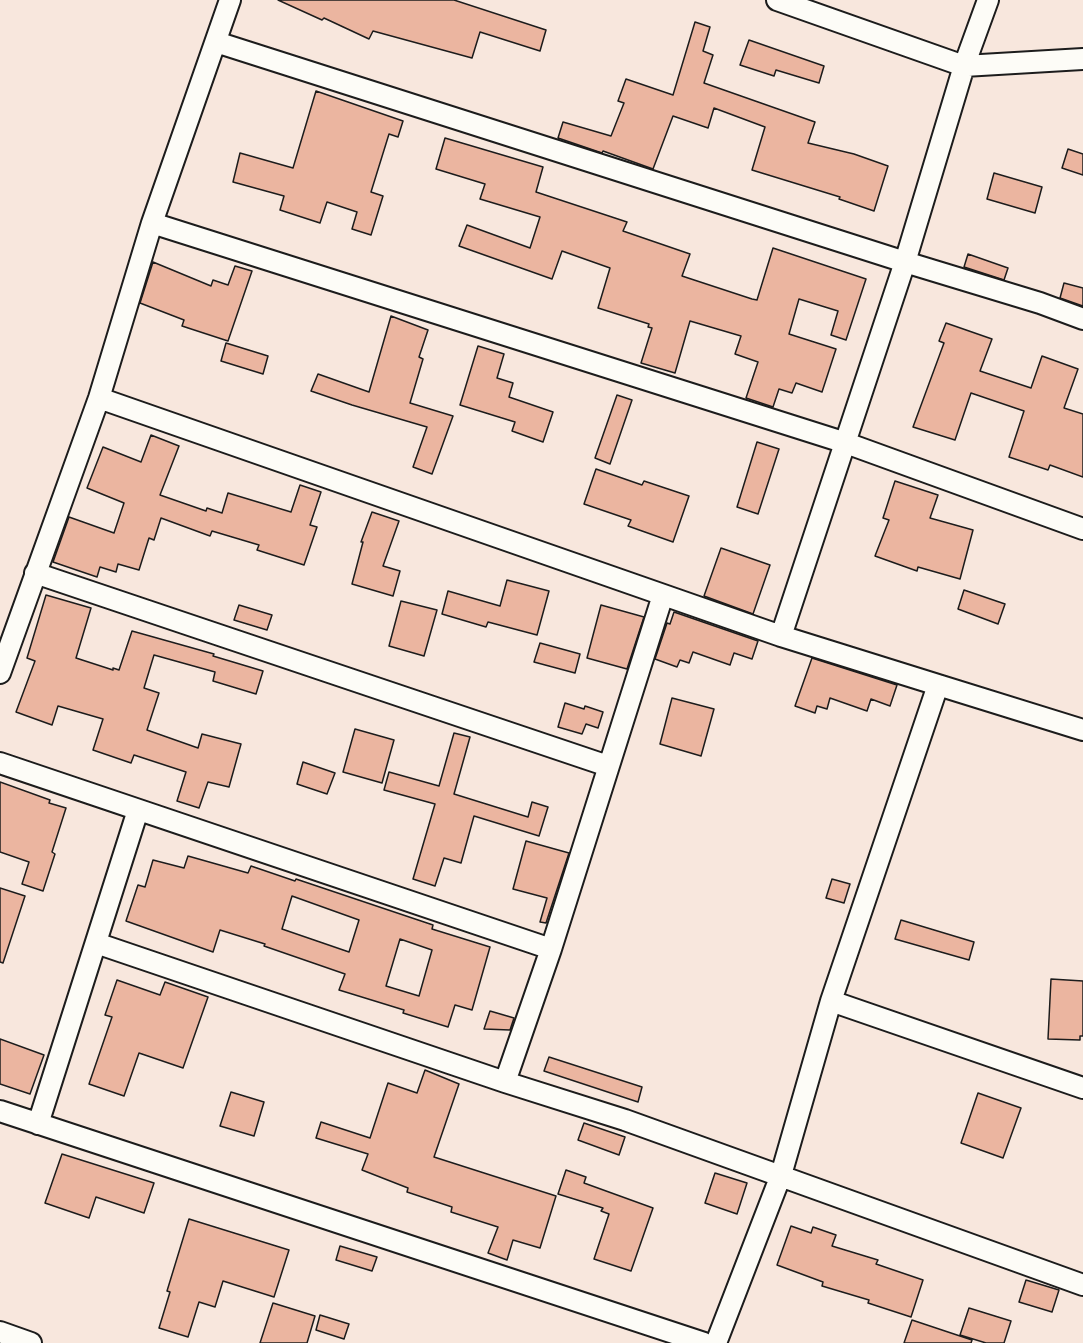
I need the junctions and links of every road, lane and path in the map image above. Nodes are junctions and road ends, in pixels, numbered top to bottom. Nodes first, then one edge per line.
1 (230, 0) edge
2 (777, 0) edge
3 (988, 0) edge
4 (216, 42) junction
5 (1083, 59) edge
6 (964, 66) junction
7 (152, 223) junction
8 (905, 262) junction
9 (1083, 319) edge
10 (99, 398) junction
11 (846, 443) junction
12 (1083, 529) edge
13 (35, 573) junction
14 (663, 595) junction
15 (781, 636) junction
16 (0, 673) edge
17 (938, 685) junction
18 (1083, 730) edge
19 (0, 763) edge
20 (608, 766) junction
21 (138, 810) junction
22 (96, 944) junction
23 (551, 949) junction
24 (831, 1001) junction
25 (505, 1082) junction
26 (1083, 1088) edge
27 (0, 1111) edge
28 (38, 1124) junction
29 (781, 1175) junction
30 (1083, 1285) edge
31 (0, 1332) edge
32 (31, 1343) edge
33 (704, 1343) edge
34 (716, 1343) edge

1 - 4 street
2 - 6 street
3 - 6 street
4 - 7 street
4 - 8 street
5 - 6 street
6 - 8 street
7 - 10 street
7 - 11 street
8 - 9 street
8 - 11 street
10 - 13 street
10 - 14 street
11 - 12 street
11 - 15 street
13 - 16 street
13 - 20 street
14 - 15 street
14 - 20 street
15 - 17 street
17 - 18 street
17 - 24 street
19 - 21 street
20 - 23 street
21 - 22 street
21 - 23 street
22 - 25 street
22 - 28 street
23 - 25 street
24 - 26 street
24 - 29 street
25 - 29 street
27 - 28 street
28 - 33 street
29 - 30 street
29 - 34 street
31 - 32 street

